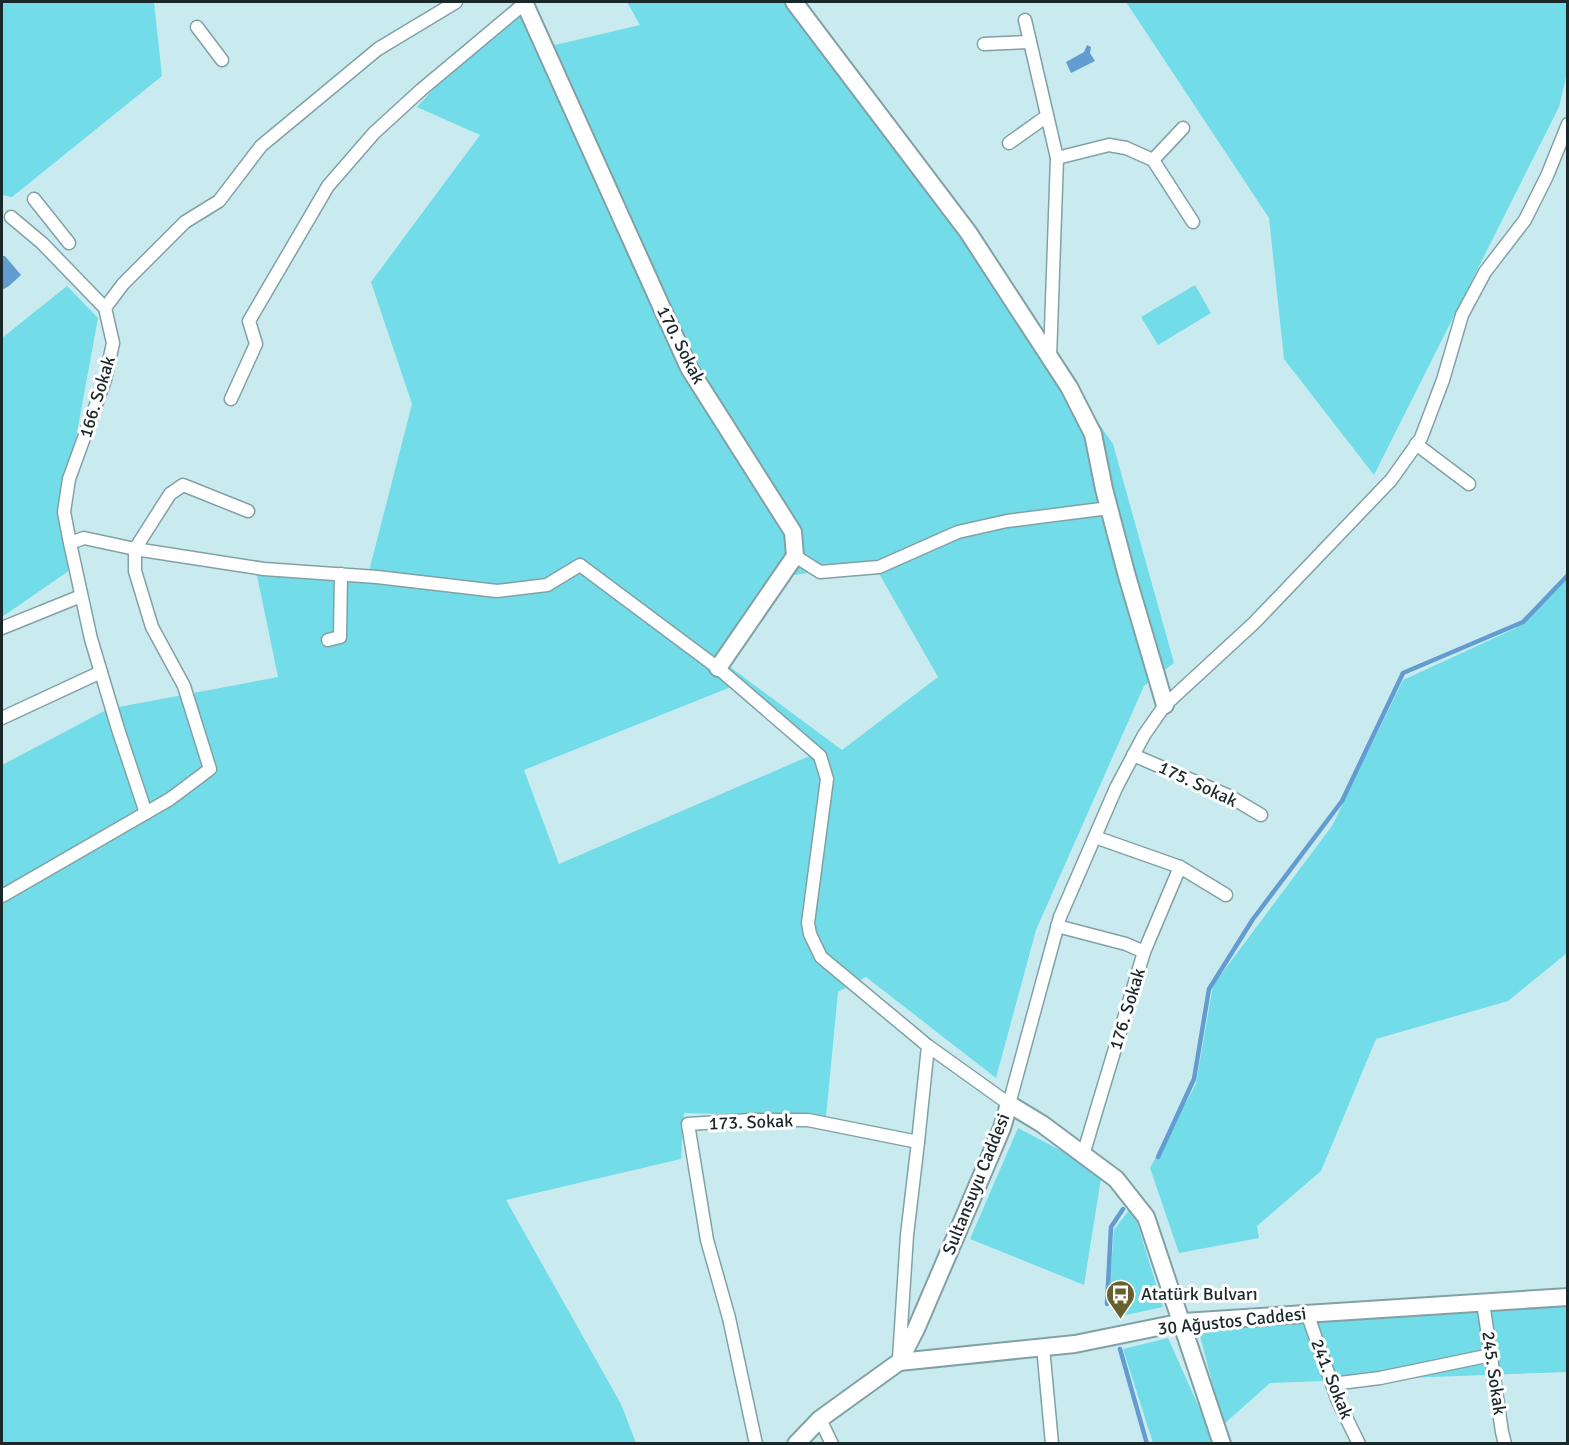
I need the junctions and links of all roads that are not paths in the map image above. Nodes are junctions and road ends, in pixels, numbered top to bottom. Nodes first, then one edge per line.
1 (456, 2) edge
2 (525, 2) edge
3 (795, 2) edge
4 (1025, 20) dead end
5 (197, 27) dead end
6 (1030, 42) junction
7 (984, 44) dead end
8 (222, 60) dead end
9 (1047, 116) junction
10 (1568, 124) edge
11 (1183, 128) dead end
12 (1009, 143) dead end
13 (1057, 158) junction
14 (1153, 160) junction
15 (34, 199) dead end
16 (11, 217) dead end
17 (1193, 222) dead end
18 (69, 243) dead end
19 (105, 308) junction
20 (1050, 359) junction
21 (231, 399) dead end
22 (1416, 444) junction
23 (1469, 484) dead end
24 (1109, 508) junction
25 (248, 511) dead end
26 (70, 543) junction
27 (135, 549) junction
28 (795, 556) junction
29 (341, 574) junction
30 (81, 596) junction
31 (2, 628) edge
32 (328, 640) dead end
33 (718, 668) junction
34 (100, 672) junction
35 (1165, 705) junction
36 (2, 718) edge
37 (1133, 755) junction
38 (146, 813) junction
39 (1261, 815) dead end
40 (1095, 837) junction
41 (1180, 867) junction
42 (1226, 895) dead end
43 (2, 896) edge
44 (1057, 926) junction
45 (1144, 952) junction
46 (928, 1046) junction
47 (1009, 1104) junction
48 (918, 1142) junction
49 (1083, 1155) junction
50 (1568, 1297) edge
51 (1484, 1302) junction
52 (1307, 1313) junction
53 (1183, 1322) junction
54 (1043, 1347) junction
55 (1491, 1355) junction
56 (899, 1362) junction
57 (1332, 1384) junction
58 (820, 1419) junction
59 (756, 1443) edge
60 (796, 1443) edge
61 (832, 1443) edge
62 (1052, 1443) edge
63 (1222, 1443) edge
64 (1359, 1443) edge
65 (1505, 1443) edge

1 - 19 street
2 - 21 street
2 - 28 street, 170. Sokak
3 - 20 street
4 - 6 street
5 - 8 street
6 - 7 street
6 - 9 street
9 - 12 street
9 - 13 street
10 - 22 street
11 - 14 street
13 - 14 street
13 - 20 street
14 - 17 street
15 - 18 street
16 - 19 street
19 - 26 street, 166. Sokak
20 - 24 street
22 - 23 street
22 - 35 street
24 - 28 street
24 - 35 street
25 - 27 street
26 - 27 street
26 - 30 street, 166. Sokak
27 - 29 street
27 - 38 street
28 - 33 street
29 - 32 street
29 - 33 street
30 - 31 street
30 - 34 street, 166. Sokak
33 - 46 street
34 - 36 street
34 - 38 street, 166. Sokak
35 - 37 street
37 - 39 street, 175. Sokak
37 - 40 street
38 - 43 street
40 - 41 street
40 - 44 street
41 - 42 street
41 - 45 street, 176. Sokak
44 - 45 street
44 - 47 street
45 - 49 street, 176. Sokak
46 - 47 street
46 - 48 street
47 - 49 street, Sultansuyu Caddesi
47 - 56 street, Sultansuyu Caddesi
48 - 56 street
48 - 59 street, 173. Sokak
49 - 53 street, Sultansuyu Caddesi
50 - 51 street, 30 Ağustos Caddesi
51 - 52 street, 30 Ağustos Caddesi
51 - 55 street, 245. Sokak
52 - 53 street, 30 Ağustos Caddesi
52 - 57 street, 241. Sokak
53 - 54 street, 30 Ağustos Caddesi
53 - 63 street, Sultansuyu Caddesi
54 - 56 street, 30 Ağustos Caddesi
54 - 62 street
55 - 57 street
55 - 65 street, 245. Sokak
56 - 58 street, Sultansuyu Caddesi
57 - 64 street, 241. Sokak
58 - 60 street, Sultansuyu Caddesi
58 - 61 street

